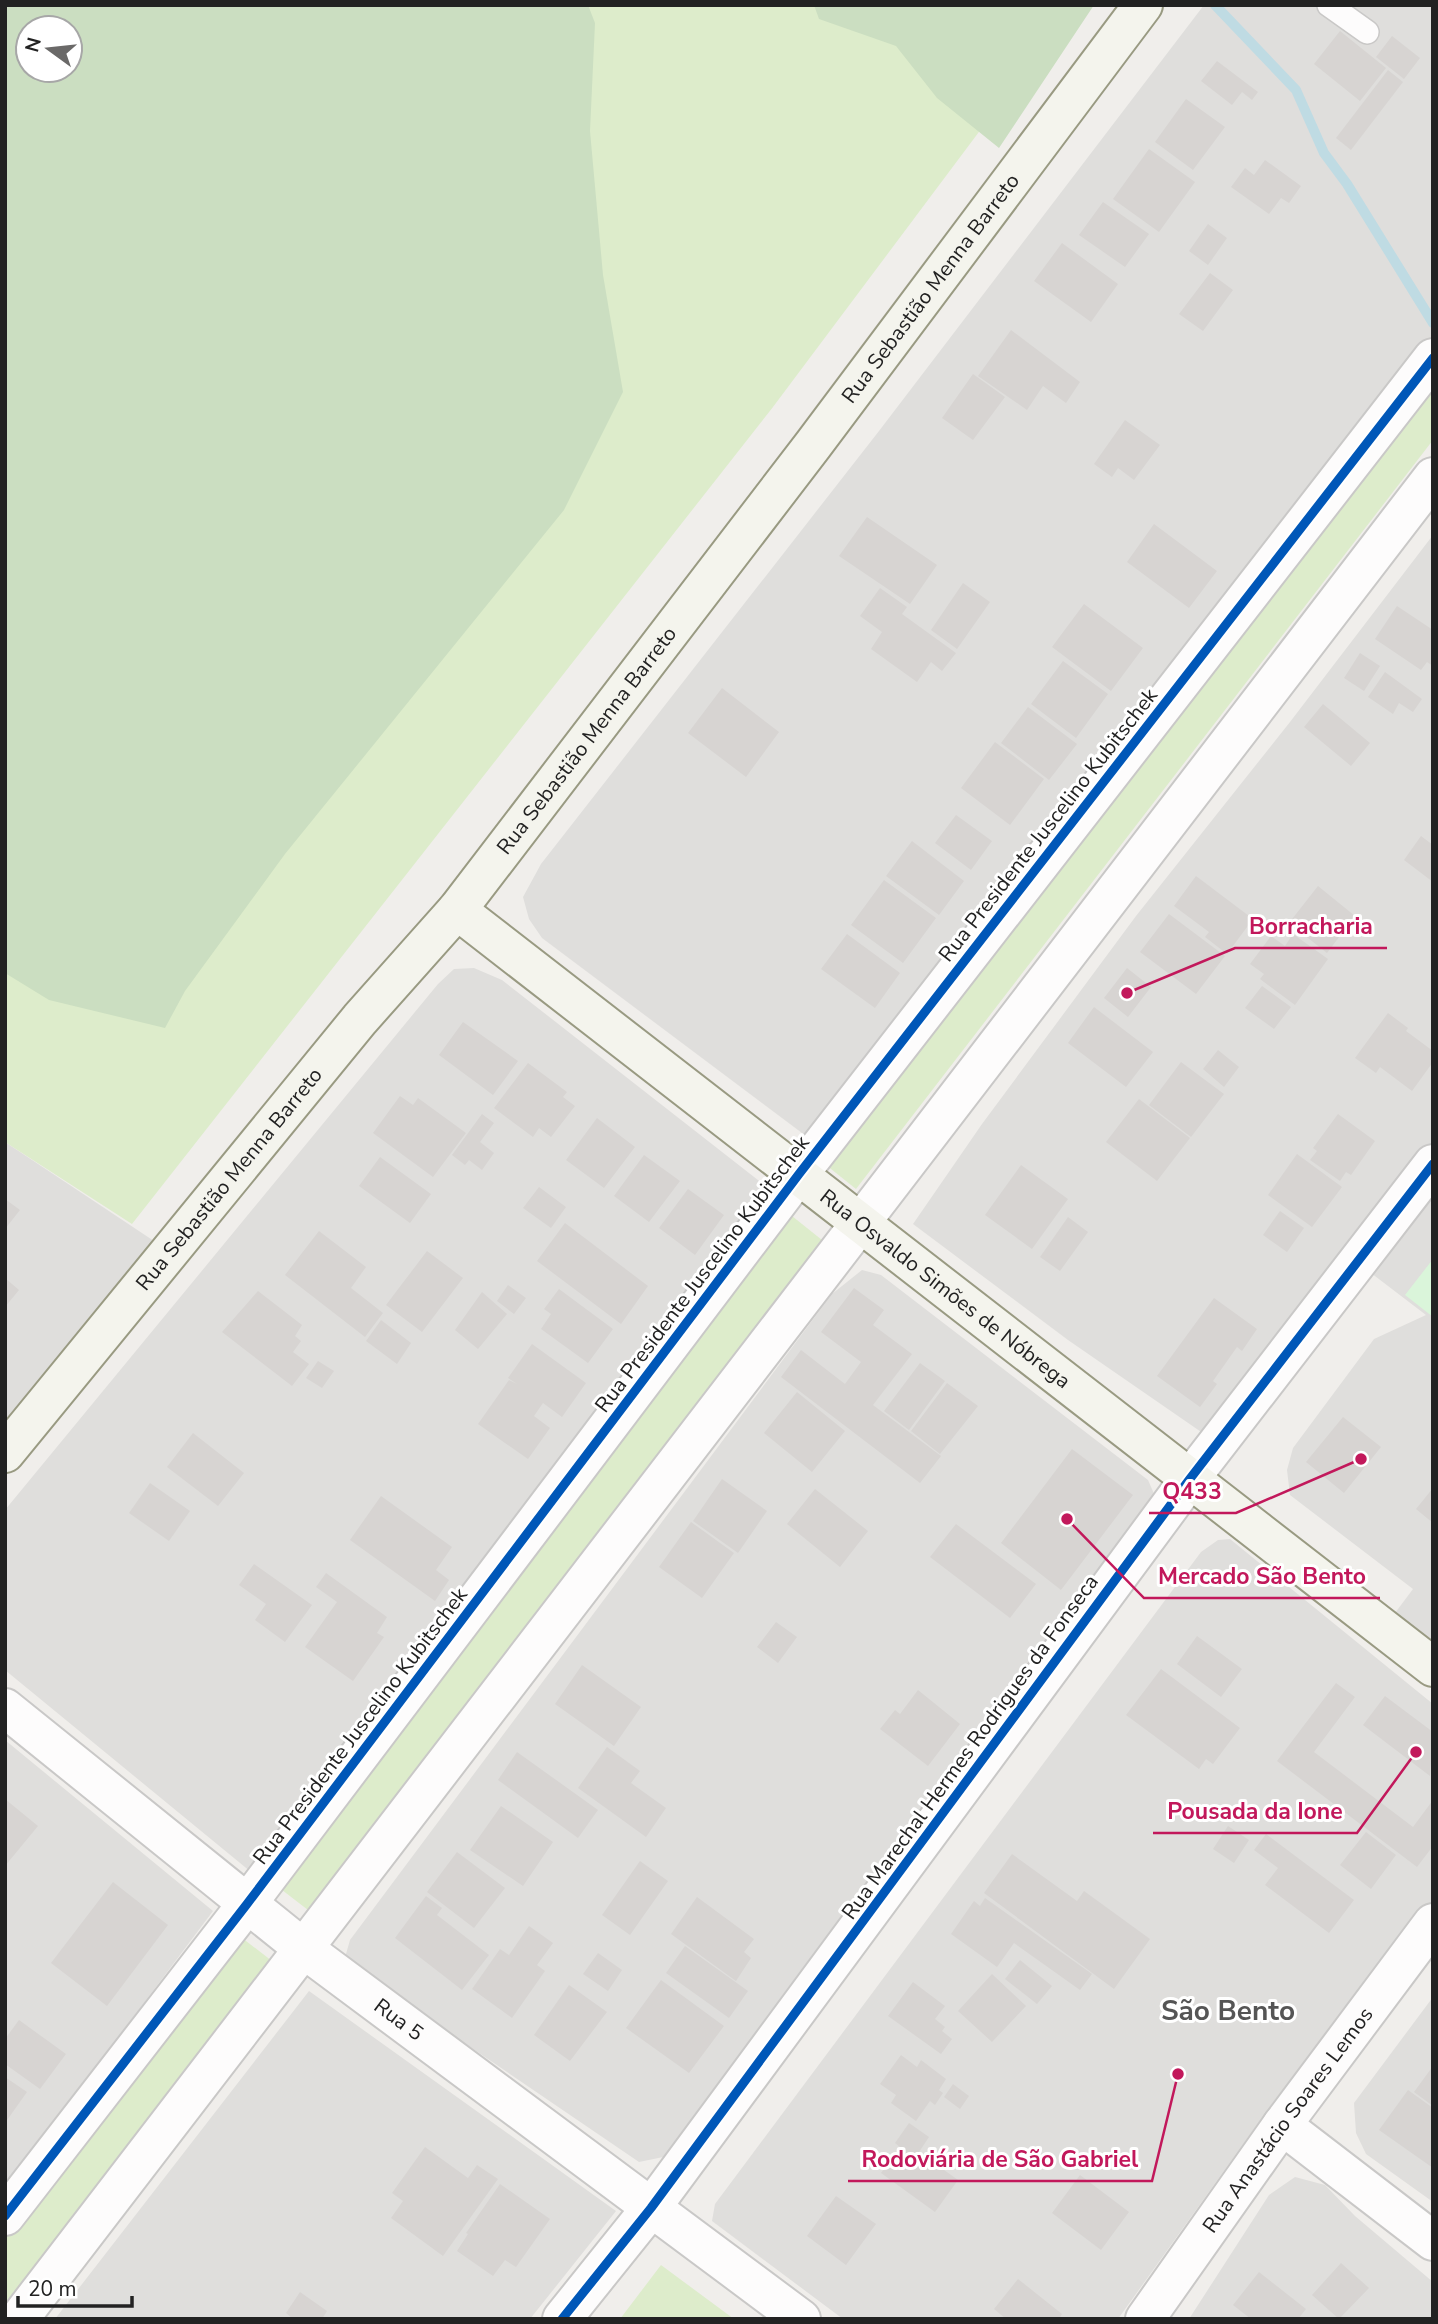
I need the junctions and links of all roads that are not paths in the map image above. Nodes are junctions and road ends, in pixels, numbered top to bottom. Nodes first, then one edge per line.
1 (1143, 5) edge
2 (1329, 5) edge
3 (1367, 32) dead end
4 (1431, 361) edge
5 (1433, 477) edge
6 (457, 910) junction
7 (1433, 1164) edge
8 (799, 1174) junction
9 (859, 1220) junction
10 (5, 1453) edge
11 (1189, 1480) junction
12 (1433, 1667) edge
13 (5, 1708) edge
14 (247, 1904) junction
15 (1433, 1923) edge
16 (304, 1949) junction
17 (1282, 2125) junction
18 (651, 2208) junction
19 (5, 2216) edge
20 (1433, 2241) edge
21 (19, 2319) edge
22 (562, 2319) edge
23 (801, 2319) edge
24 (1145, 2319) edge

1 - 6 main road, Rua Sebastião Menna Barreto
2 - 3 lane
4 - 8 street, Rua Presidente Juscelino Kubitschek
5 - 9 street
6 - 8 main road, Rua Osvaldo Simões de Nóbrega
6 - 10 main road, Rua Sebastião Menna Barreto
7 - 11 street, Rua Marechal Hermes Rodrigues da Fonseca
8 - 9 main road, Rua Osvaldo Simões de Nóbrega
8 - 14 street, Rua Presidente Juscelino Kubitschek
9 - 11 main road, Rua Osvaldo Simões de Nóbrega
9 - 16 street
11 - 12 main road, Rua Osvaldo Simões de Nóbrega
11 - 18 street, Rua Marechal Hermes Rodrigues da Fonseca
13 - 14 street, Rua 5
14 - 16 street, Rua 5
14 - 19 street, Rua Presidente Juscelino Kubitschek
15 - 17 street, Rua Anastácio Soares Lemos
16 - 18 street, Rua 5
16 - 21 street
17 - 20 street
17 - 24 street, Rua Anastácio Soares Lemos
18 - 22 street, Rua Marechal Hermes Rodrigues da Fonseca
18 - 23 street, Rua 5

